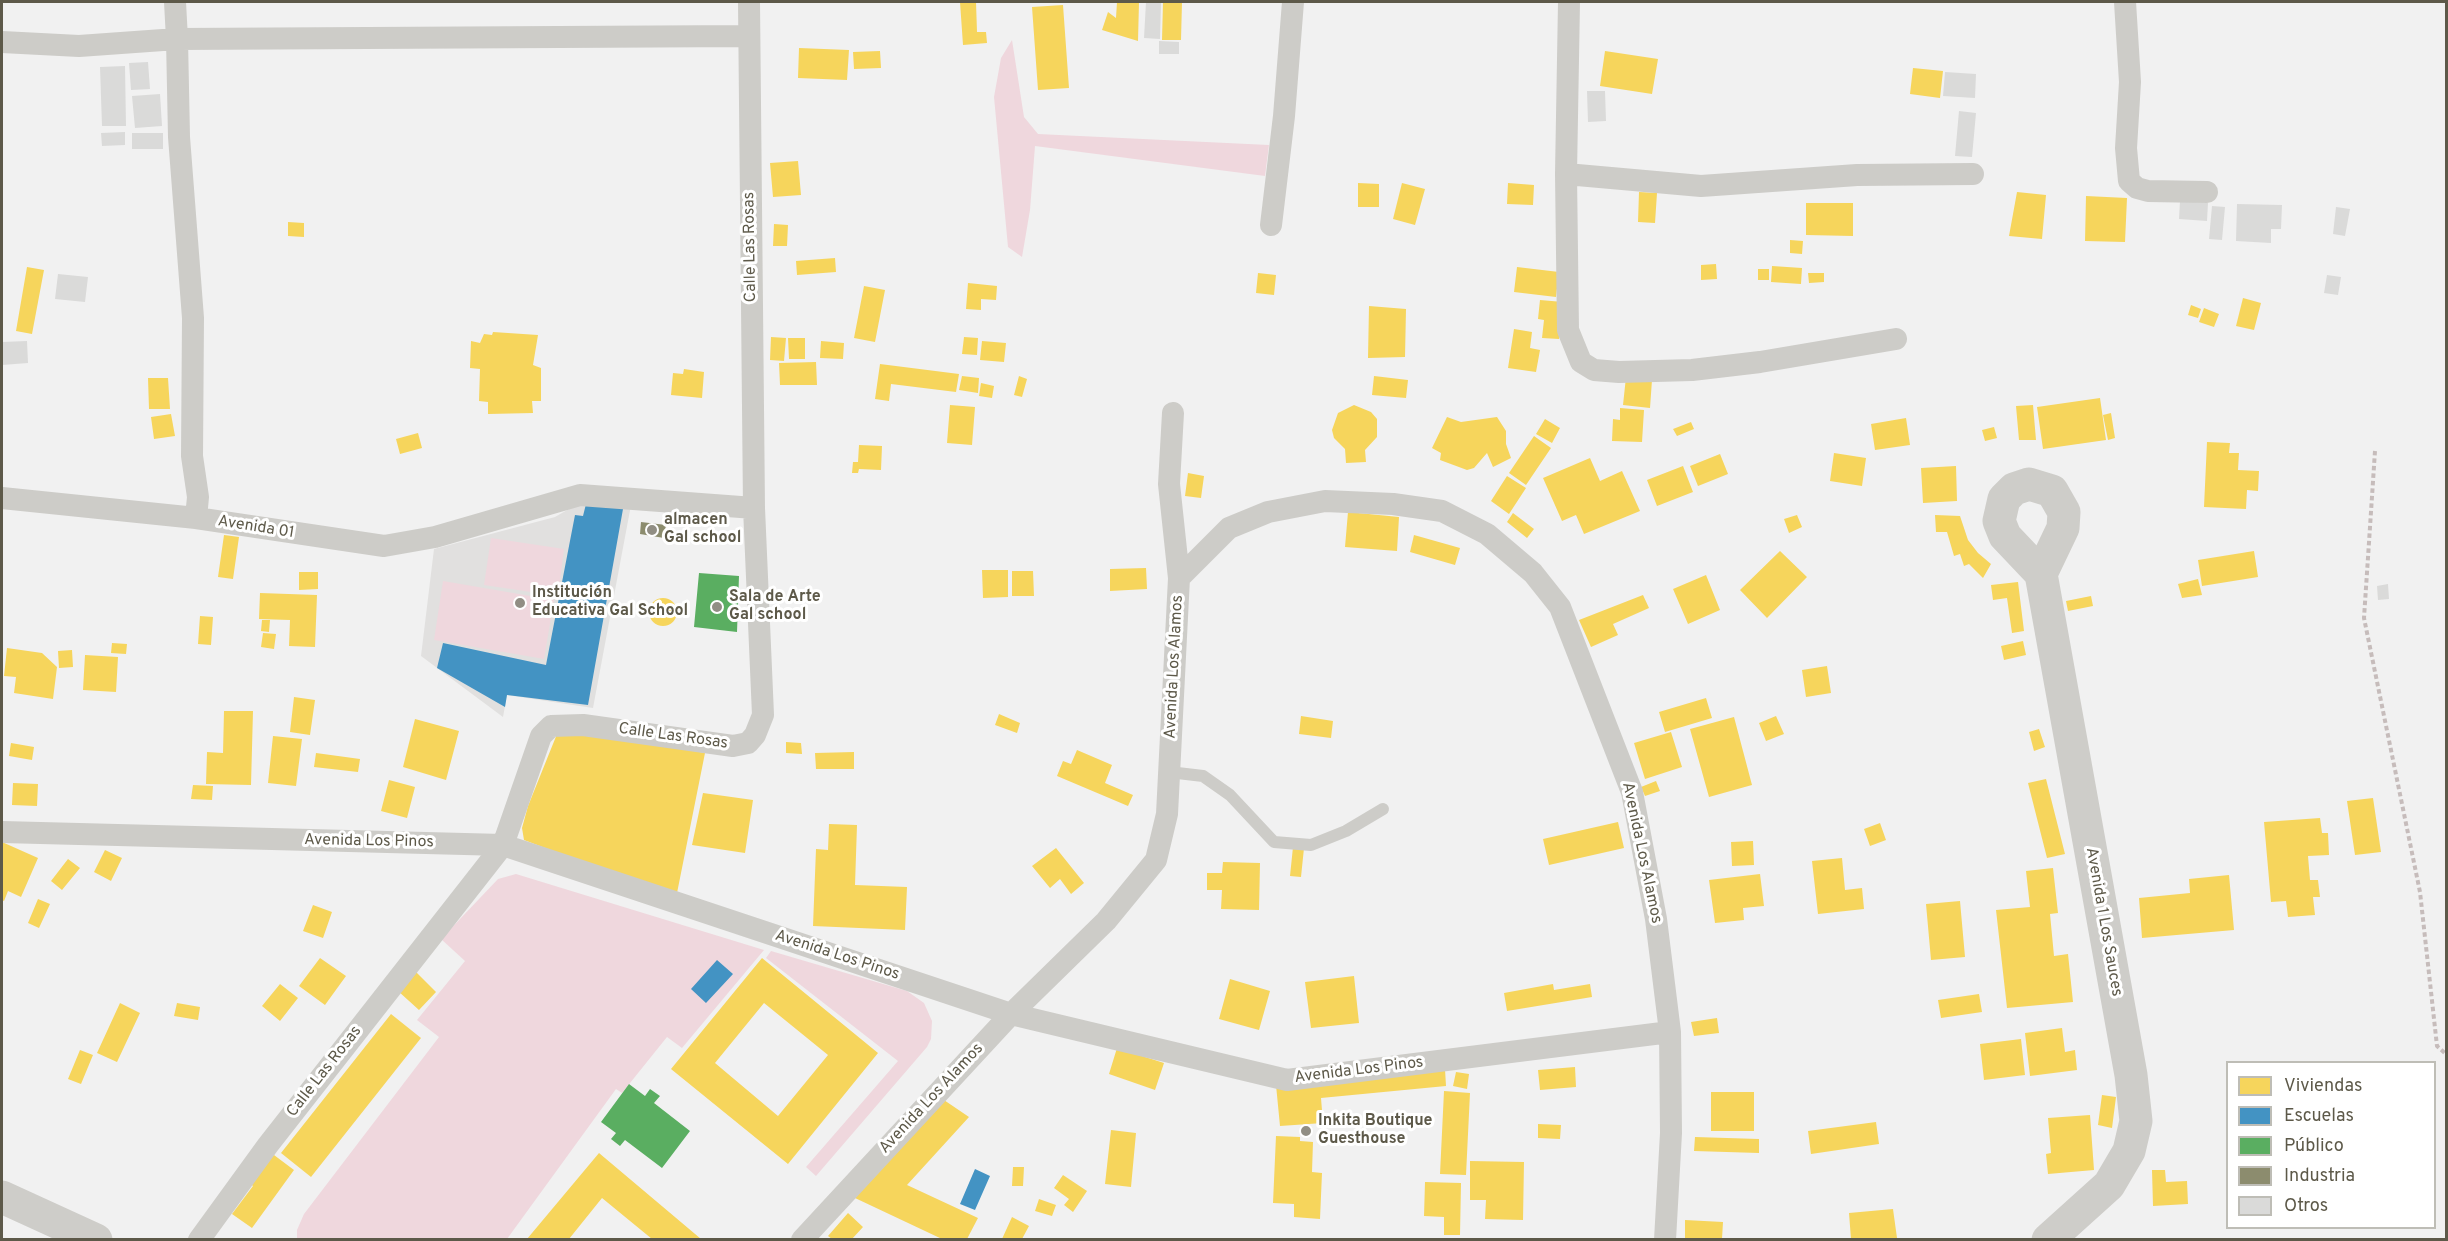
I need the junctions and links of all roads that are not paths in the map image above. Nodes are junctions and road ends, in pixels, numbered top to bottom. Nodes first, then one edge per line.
1 (175, 2) edge
2 (748, 2) edge
3 (1293, 2) edge
4 (1569, 2) edge
5 (2125, 2) edge
6 (749, 36) junction
7 (177, 39) junction
8 (2, 42) edge
9 (1566, 174) junction
10 (1973, 174) dead end
11 (2207, 192) dead end
12 (1271, 225) dead end
13 (1896, 339) dead end
14 (1173, 413) dead end
15 (2, 498) edge
16 (754, 508) junction
17 (196, 518) junction
18 (2041, 574) dead end
19 (1179, 578) junction
20 (1169, 772) junction
21 (1383, 809) dead end
22 (2, 832) edge
23 (503, 845) junction
24 (1011, 1014) junction
25 (1670, 1032) junction
26 (2, 1197) edge
27 (96, 1239) edge
28 (199, 1239) edge
29 (802, 1239) edge
30 (1665, 1239) edge
31 (2048, 1239) edge

1 - 7 street
2 - 6 street, Calle Las Rosas
3 - 12 street
4 - 9 street
5 - 11 street
6 - 7 street
6 - 16 street, Calle Las Rosas
7 - 8 street
7 - 17 street
9 - 10 street
9 - 13 street
14 - 19 street
15 - 17 street, Avenida 01
16 - 17 street, Avenida 01
16 - 23 street, Calle Las Rosas
18 - 31 street, Avenida 1 Los Sauces
19 - 20 street, Avenida Los Alamos
19 - 25 street, Avenida Los Alamos
20 - 21 lane
20 - 24 street, Avenida Los Alamos
22 - 23 street, Avenida Los Pinos
23 - 24 street, Avenida Los Pinos
23 - 28 street, Calle Las Rosas
24 - 25 street, Avenida Los Pinos
24 - 29 street, Avenida Los Alamos
25 - 30 street, Avenida Los Alamos
26 - 27 street

